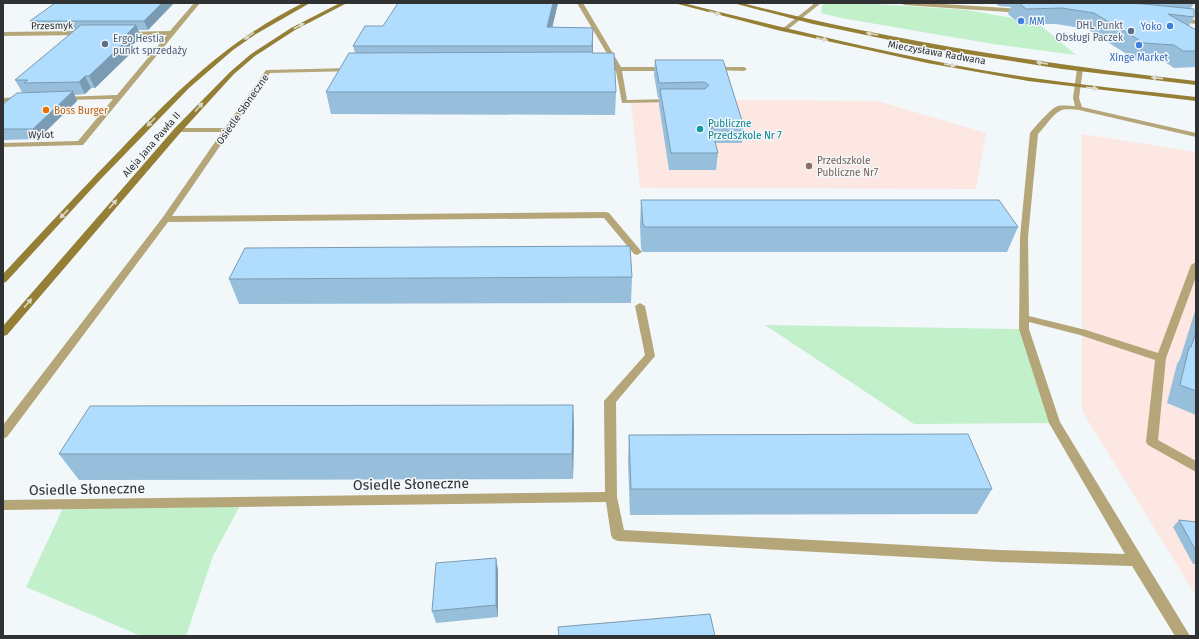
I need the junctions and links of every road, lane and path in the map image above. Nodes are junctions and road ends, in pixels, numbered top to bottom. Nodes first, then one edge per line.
1 (197, 3) edge
2 (307, 3) edge
3 (344, 3) edge
4 (580, 3) edge
5 (677, 3) edge
6 (736, 3) edge
7 (818, 3) edge
8 (904, 3) edge
9 (1029, 12) dead end
10 (799, 19) junction
11 (1174, 20) edge
12 (1196, 22) edge
13 (784, 30) junction
14 (172, 32) junction
15 (88, 33) edge
16 (118, 33) edge
17 (3, 34) edge
18 (596, 69) edge
19 (618, 69) junction
20 (673, 69) edge
21 (705, 69) edge
22 (744, 69) dead end
23 (1080, 69) junction
24 (359, 70) edge
25 (1196, 83) edge
26 (1078, 86) junction
27 (117, 97) junction
28 (26, 99) edge
29 (56, 99) edge
30 (1196, 99) edge
31 (3, 100) edge
32 (681, 101) edge
33 (1079, 108) junction
34 (178, 130) junction
35 (228, 130) junction
36 (1196, 135) edge
37 (3, 145) edge
38 (166, 218) junction
39 (637, 252) dead end
40 (1196, 265) edge
41 (3, 280) edge
42 (640, 306) dead end
43 (1025, 318) junction
44 (3, 332) edge
45 (1161, 358) junction
46 (3, 434) edge
47 (1196, 467) edge
48 (611, 497) junction
49 (3, 505) edge
50 (1136, 560) junction
51 (1183, 636) edge

1 - 14 street
2 -> 41 main road, Aleja Jana Pawła II
34 -> 3 main road, Aleja Jana Pawła II
4 - 19 street
5 -> 13 main road, Mieczysława Radwana
6 - 10 main road, Mieczysława Radwana
7 - 10 street
8 - 9 street
10 - 13 street
23 -> 10 main road, Mieczysława Radwana
11 - 12 street
13 -> 26 main road, Mieczysława Radwana
14 - 16 street
14 - 27 street
15 - 17 street, Przesmyk
18 - 19 street
19 - 20 street
19 - 32 street
21 - 22 street
25 -> 23 main road, Mieczysława Radwana
23 - 26 street
24 - 35 street, Osiedle Słoneczne
26 -> 30 main road, Mieczysława Radwana
26 - 33 street
27 - 29 street
27 - 37 street, Wylot
28 - 31 street
33 - 36 street
33 - 43 street
34 - 35 street
44 -> 34 main road, Aleja Jana Pawła II
35 - 38 street, Osiedle Słoneczne
38 - 39 street
38 - 46 street, Osiedle Słoneczne
40 - 45 street
42 - 48 street
43 - 45 street
43 - 50 street
45 - 47 street
48 - 49 street, Osiedle Słoneczne
48 - 50 street
50 - 51 street

